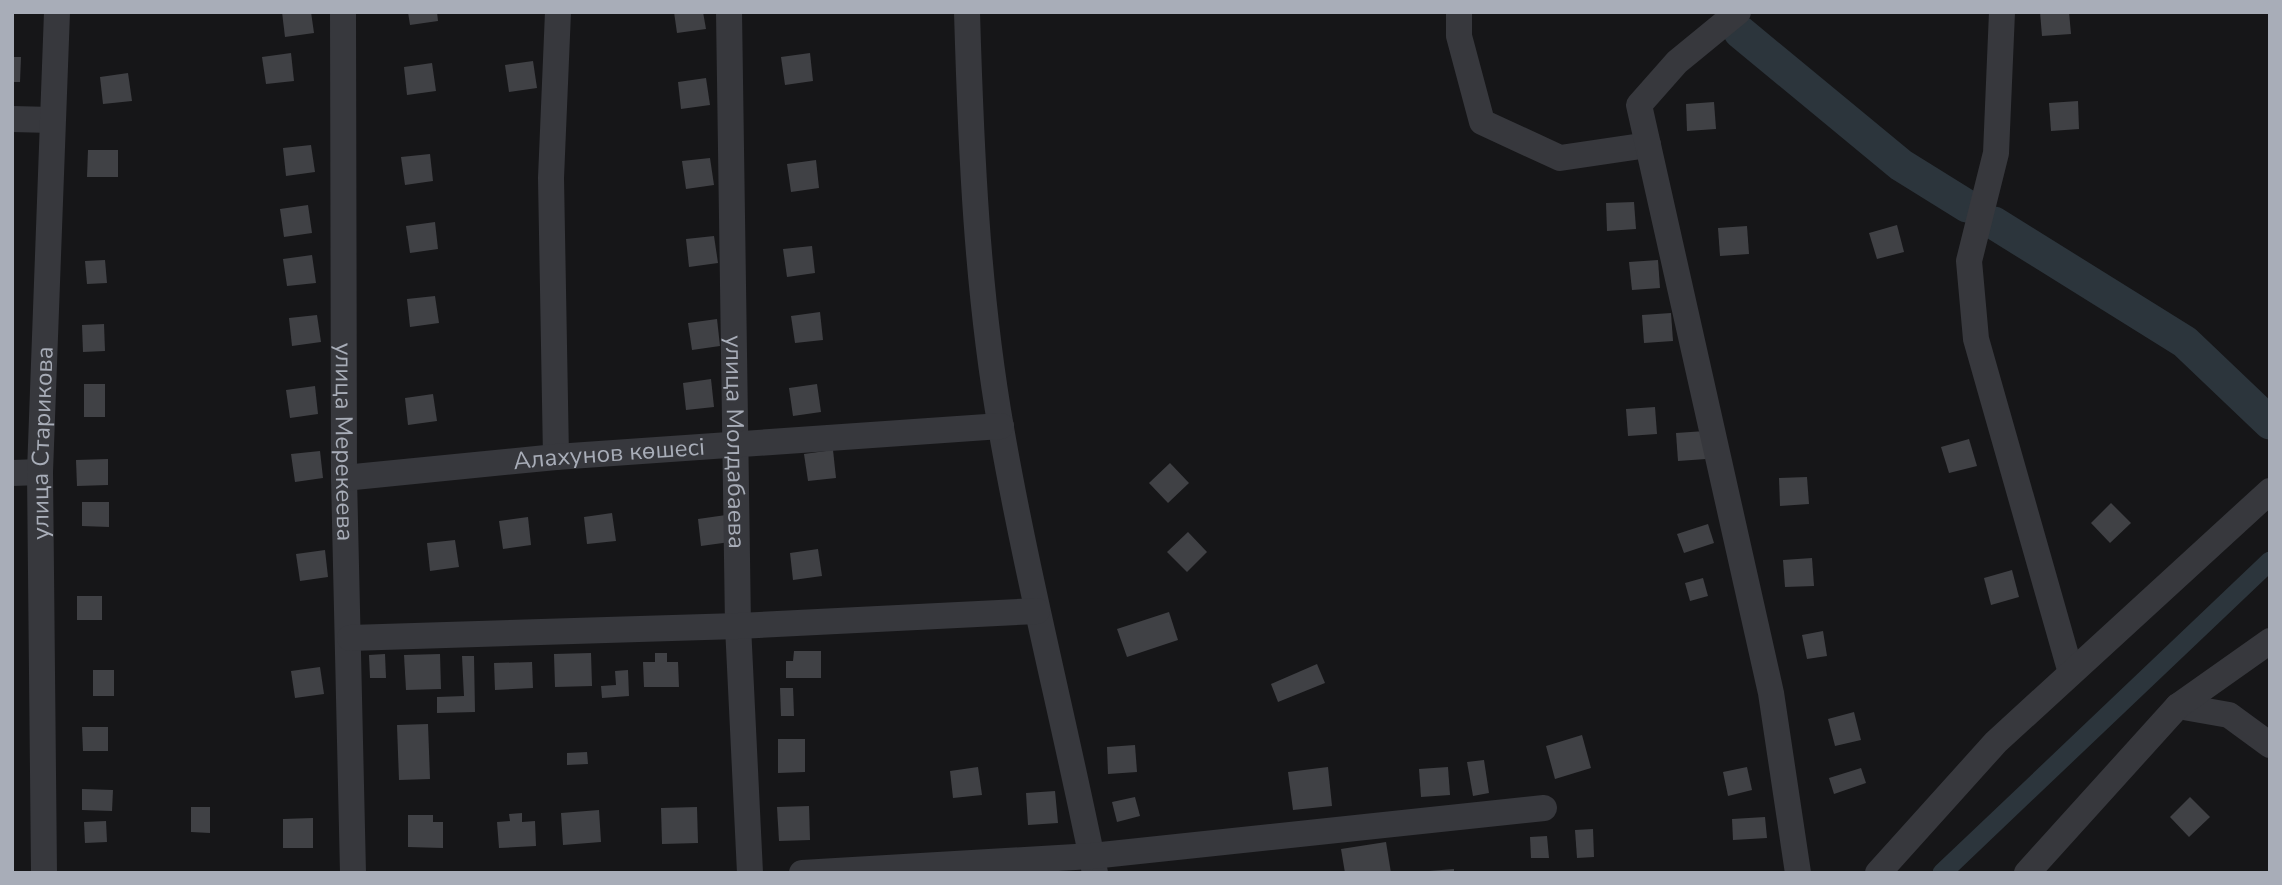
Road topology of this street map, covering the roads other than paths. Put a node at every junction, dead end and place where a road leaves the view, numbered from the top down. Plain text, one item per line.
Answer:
1 (57, 12) edge
2 (343, 12) edge
3 (558, 12) edge
4 (729, 12) edge
5 (967, 12) edge
6 (1459, 12) edge
7 (1738, 12) edge
8 (2003, 12) edge
9 (12, 119) edge
10 (52, 120) junction
11 (1648, 145) junction
12 (1001, 426) junction
13 (736, 445) junction
14 (556, 457) junction
15 (40, 472) junction
16 (12, 473) edge
17 (344, 478) junction
18 (2270, 491) edge
19 (1037, 611) junction
20 (738, 626) junction
21 (350, 638) junction
22 (2270, 641) edge
23 (2071, 673) junction
24 (2178, 706) junction
25 (2270, 745) edge
26 (1544, 808) dead end
27 (1094, 864) edge
28 (44, 873) edge
29 (354, 873) edge
30 (750, 873) edge
31 (803, 873) edge
32 (1798, 873) edge
33 (1878, 873) edge
34 (2027, 873) edge

1 - 10 street, улица Старикова
2 - 17 street, улица Мерекеева
3 - 14 street
4 - 13 street, улица Молдабаева
5 - 12 street
6 - 11 street
7 - 11 street
8 - 23 street
9 - 10 street
10 - 15 street, улица Старикова
11 - 32 street
12 - 13 street, Алахунов көшесі
12 - 19 street
13 - 14 street, Алахунов көшесі
13 - 20 street, улица Молдабаева
14 - 17 street, Алахунов көшесі
15 - 16 street
15 - 28 street, улица Старикова
17 - 21 street, улица Мерекеева
18 - 23 street
19 - 20 street
19 - 27 street
20 - 21 street
20 - 30 street, улица Молдабаева
21 - 29 street, улица Мерекеева
22 - 24 street
23 - 33 street
24 - 25 street
24 - 34 street
26 - 27 street
27 - 31 street

